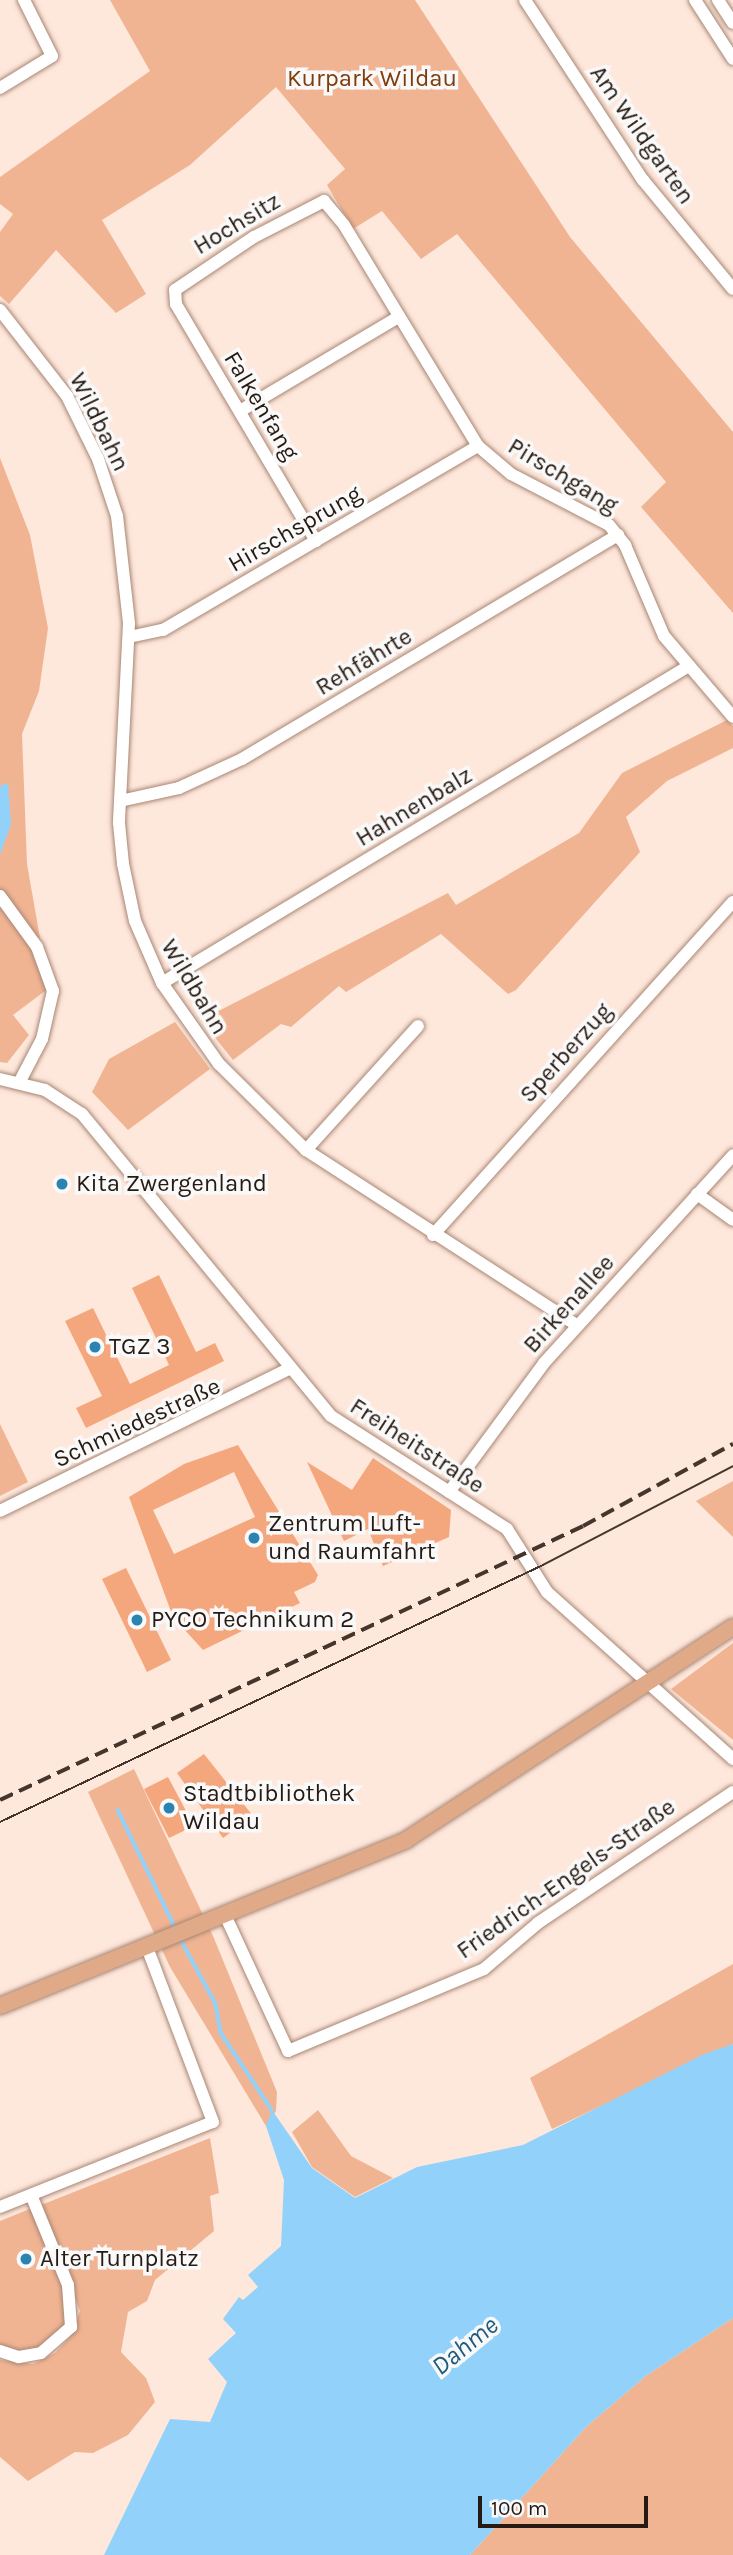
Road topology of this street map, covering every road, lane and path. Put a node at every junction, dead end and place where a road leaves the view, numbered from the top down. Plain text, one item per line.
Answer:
1 (24, 0) edge
2 (525, 0) edge
3 (695, 0) edge
4 (718, 0) edge
5 (733, 23) edge
6 (733, 59) edge
7 (0, 88) edge
8 (324, 201) joint
9 (733, 289) edge
10 (175, 290) joint
11 (0, 310) edge
12 (398, 317) junction
13 (240, 411) junction
14 (478, 446) junction
15 (618, 535) junction
16 (316, 541) junction
17 (129, 637) junction
18 (687, 667) junction
19 (733, 717) edge
20 (120, 802) junction
21 (0, 896) edge
22 (733, 902) edge
23 (162, 983) junction
24 (418, 1026) dead end
25 (0, 1079) edge
26 (20, 1081) junction
27 (306, 1150) junction
28 (733, 1154) edge
29 (697, 1194) junction
30 (733, 1220) edge
31 (433, 1235) junction
32 (577, 1325) junction
33 (290, 1368) junction
34 (449, 1492) junction
35 (0, 1511) edge
36 (733, 1627) edge
37 (647, 1685) junction
38 (733, 1759) edge
39 (733, 1792) edge
40 (218, 1918) junction
41 (152, 1945) junction
42 (0, 2006) edge
43 (31, 2195) junction
44 (0, 2207) edge
45 (0, 2351) edge

1 - 7 street
2 - 9 street, Am Wildgarten
3 - 6 street
4 - 5 street
8 - 10 street, Hochsitz
8 - 12 street, Pirschgang
10 - 13 street, Falkenfang
11 - 17 street, Wildbahn
12 - 13 street
12 - 14 street, Pirschgang
13 - 16 street, Falkenfang
14 - 15 street, Pirschgang
14 - 16 street, Hirschsprung
15 - 18 street, Pirschgang
15 - 20 street, Rehfährte
16 - 17 street, Hirschsprung
17 - 20 street, Wildbahn
18 - 19 street, Pirschgang
18 - 23 street, Hahnenbalz
20 - 23 street, Wildbahn
21 - 26 street
22 - 31 street, Sperberzug
23 - 27 street, Wildbahn
24 - 27 street
25 - 26 street, Freiheitstraße
26 - 33 street, Freiheitstraße
27 - 31 street, Wildbahn
28 - 29 street, Birkenallee
29 - 30 street
29 - 32 street, Birkenallee
31 - 32 street, Wildbahn
32 - 34 street, Birkenallee
33 - 34 street, Freiheitstraße
33 - 35 street, Schmiedestraße
34 - 37 street, Freiheitstraße
36 - 37 main road
37 - 38 street, Freiheitstraße
37 - 40 main road
39 - 40 street, Friedrich-Engels-Straße
40 - 41 main road
41 - 42 main road
41 - 43 street
43 - 44 street
43 - 45 street

